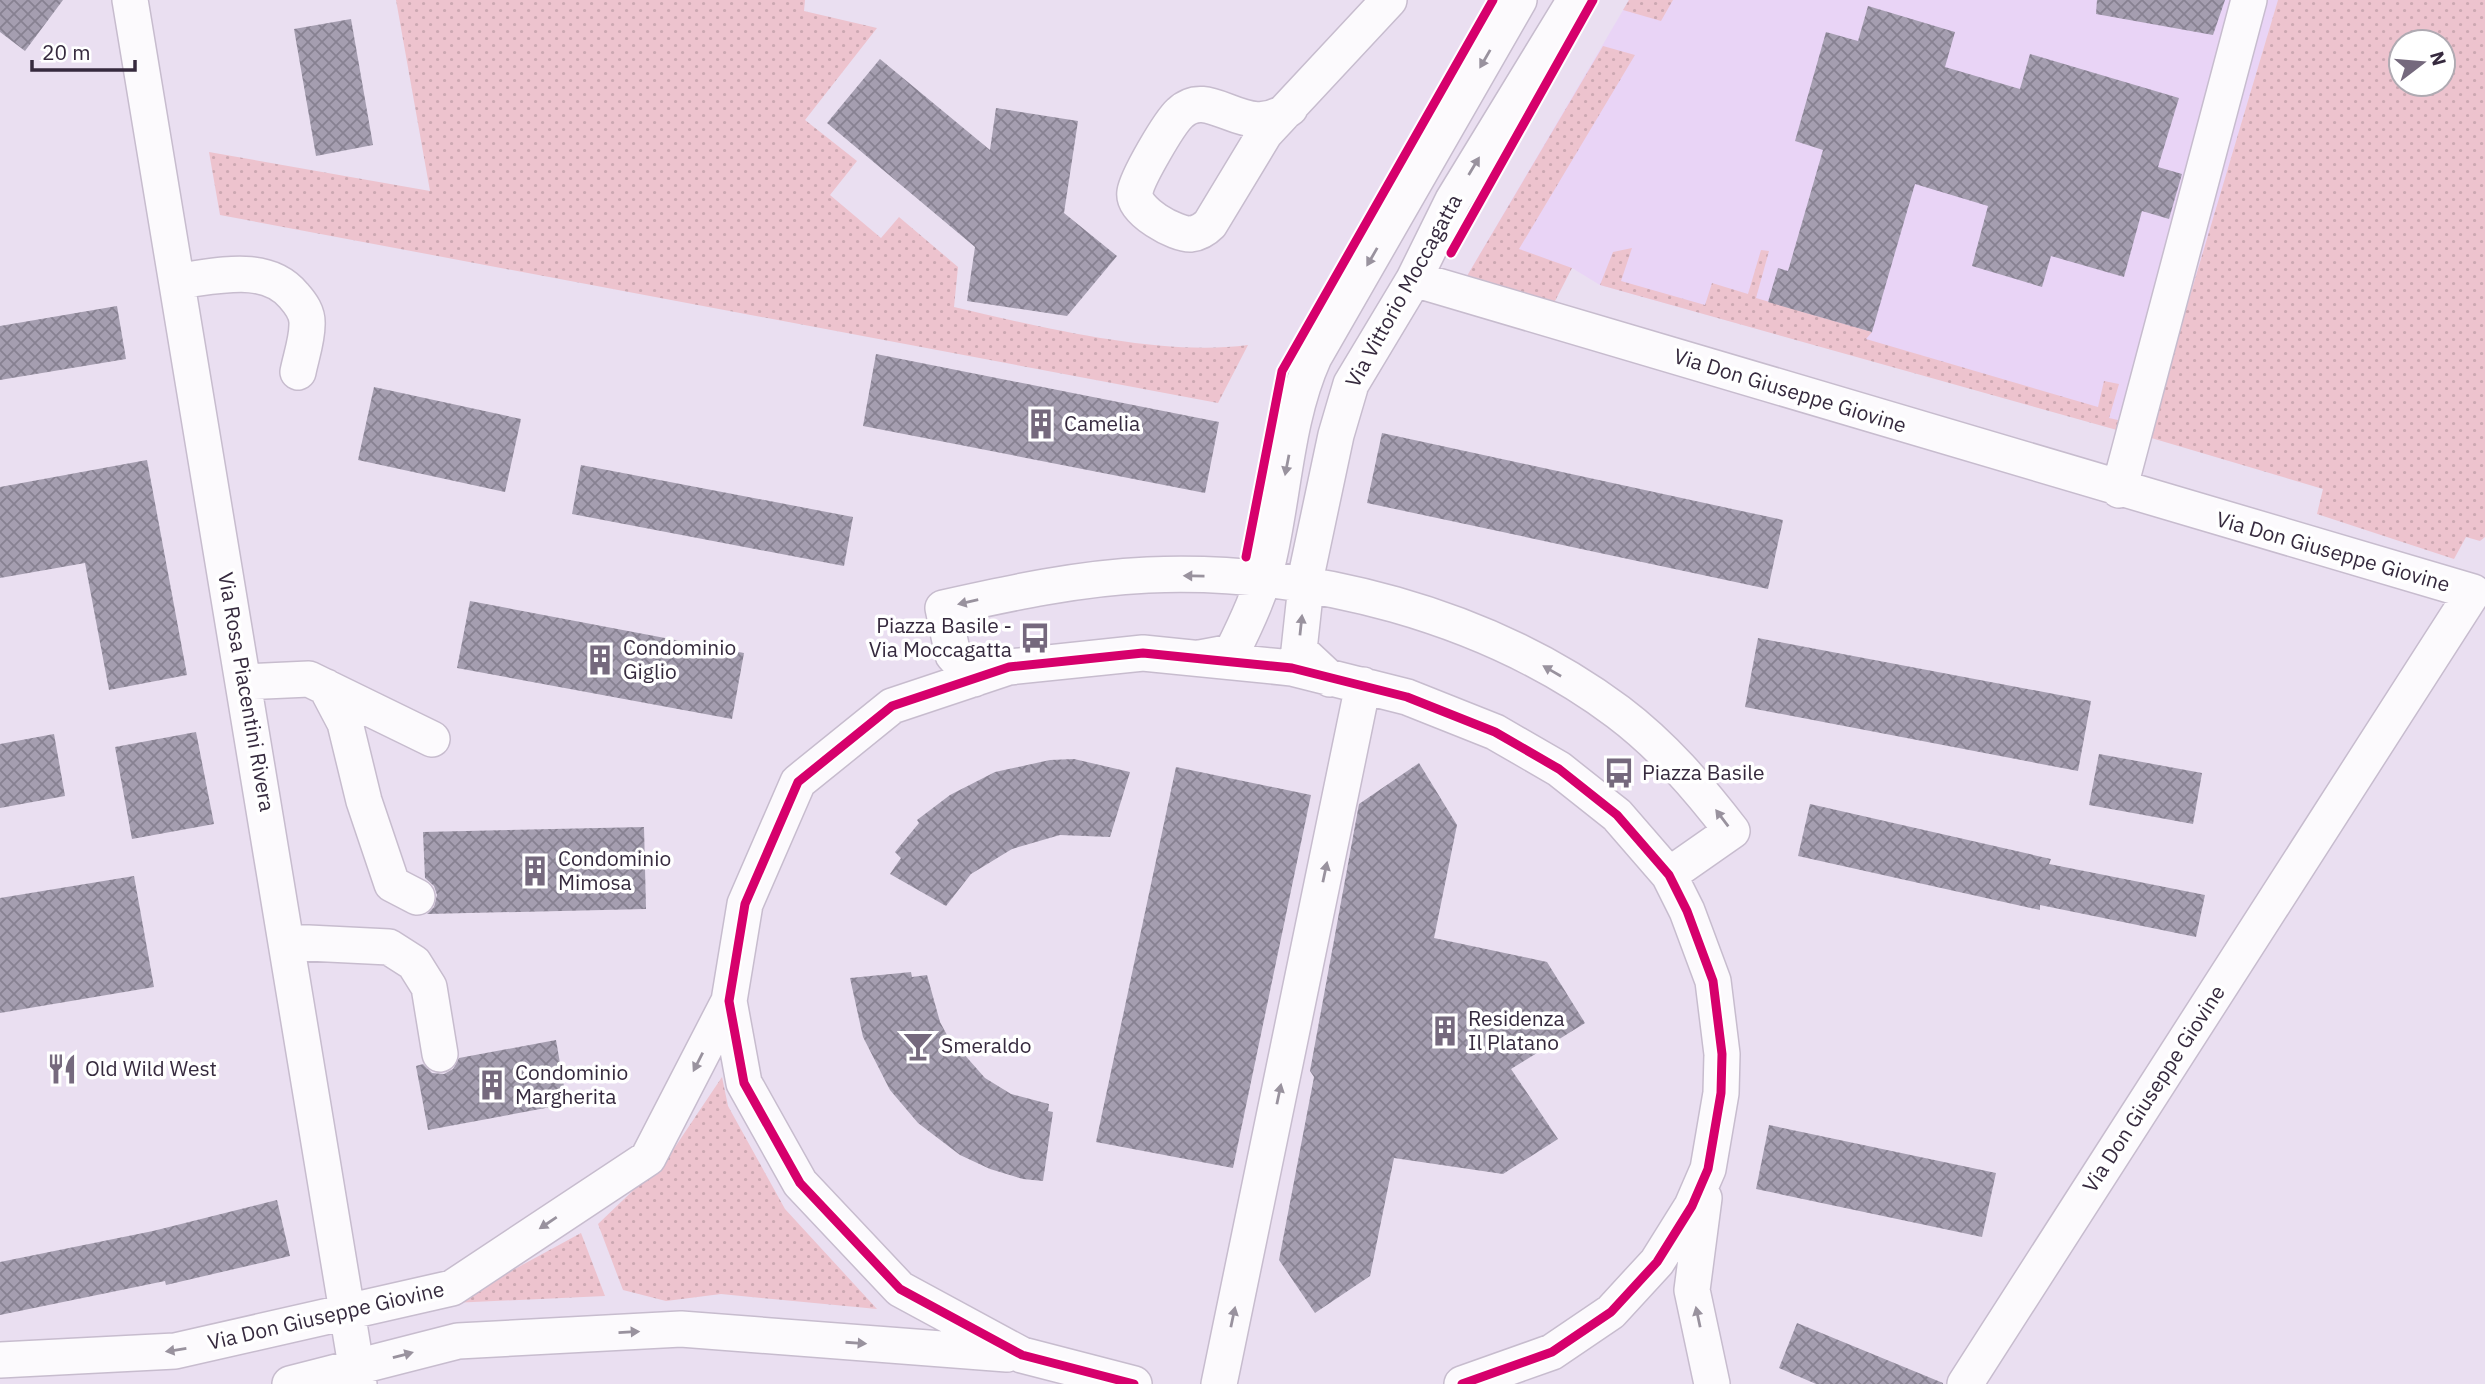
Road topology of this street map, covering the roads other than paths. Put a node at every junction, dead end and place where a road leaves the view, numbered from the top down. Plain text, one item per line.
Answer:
1 (130, 0) edge
2 (1389, 0) edge
3 (1519, 0) edge
4 (1575, 0) edge
5 (2249, 0) edge
6 (1290, 108) junction
7 (1414, 279) junction
8 (177, 281) junction
9 (298, 372) dead end
10 (2119, 490) junction
11 (1262, 579) junction
12 (1305, 585) junction
13 (1196, 659) junction
14 (974, 678) junction
15 (244, 682) junction
16 (1347, 682) junction
17 (326, 687) junction
18 (432, 739) dead end
19 (1669, 875) junction
20 (417, 897) dead end
21 (288, 942) junction
22 (729, 1001) junction
23 (440, 1054) dead end
24 (1708, 1169) junction
25 (350, 1312) junction
26 (1022, 1356) junction
27 (0, 1360) edge
28 (358, 1376) edge
29 (290, 1384) edge
30 (1134, 1384) edge
31 (1219, 1384) edge
32 (1462, 1384) edge
33 (1712, 1384) edge
34 (1965, 1384) edge

1 - 8 street, Via Rosa Piacentini Rivera
2 - 6 street
3 -> 11 street, Via Vittorio Moccagatta
7 -> 4 street, Via Vittorio Moccagatta
5 - 10 street
6 - 6 street
7 - 10 street, Via Don Giuseppe Giovine
7 - 12 street, Via Vittorio Moccagatta
8 - 9 street
8 - 15 street, Via Rosa Piacentini Rivera
10 - 34 street, Via Don Giuseppe Giovine
11 - 12 street
11 - 13 street, Via Vittorio Moccagatta
11 -> 14 street
16 -> 12 street, Via Vittorio Moccagatta
19 -> 12 street
13 - 14 street
13 - 16 street
14 - 22 street
15 - 17 street
15 - 21 street, Via Rosa Piacentini Rivera
16 - 19 street
31 -> 16 street
17 - 18 street
17 - 20 street
19 - 24 street
21 - 23 street
21 - 25 street, Via Rosa Piacentini Rivera
22 -> 25 street, Via Don Giuseppe Giovine
22 - 26 street
24 - 32 street
33 -> 24 street
25 -> 27 street, Via Don Giuseppe Giovine
25 - 28 street, Via Rosa Piacentini Rivera
28 -> 26 street
26 - 30 street
28 - 29 street

